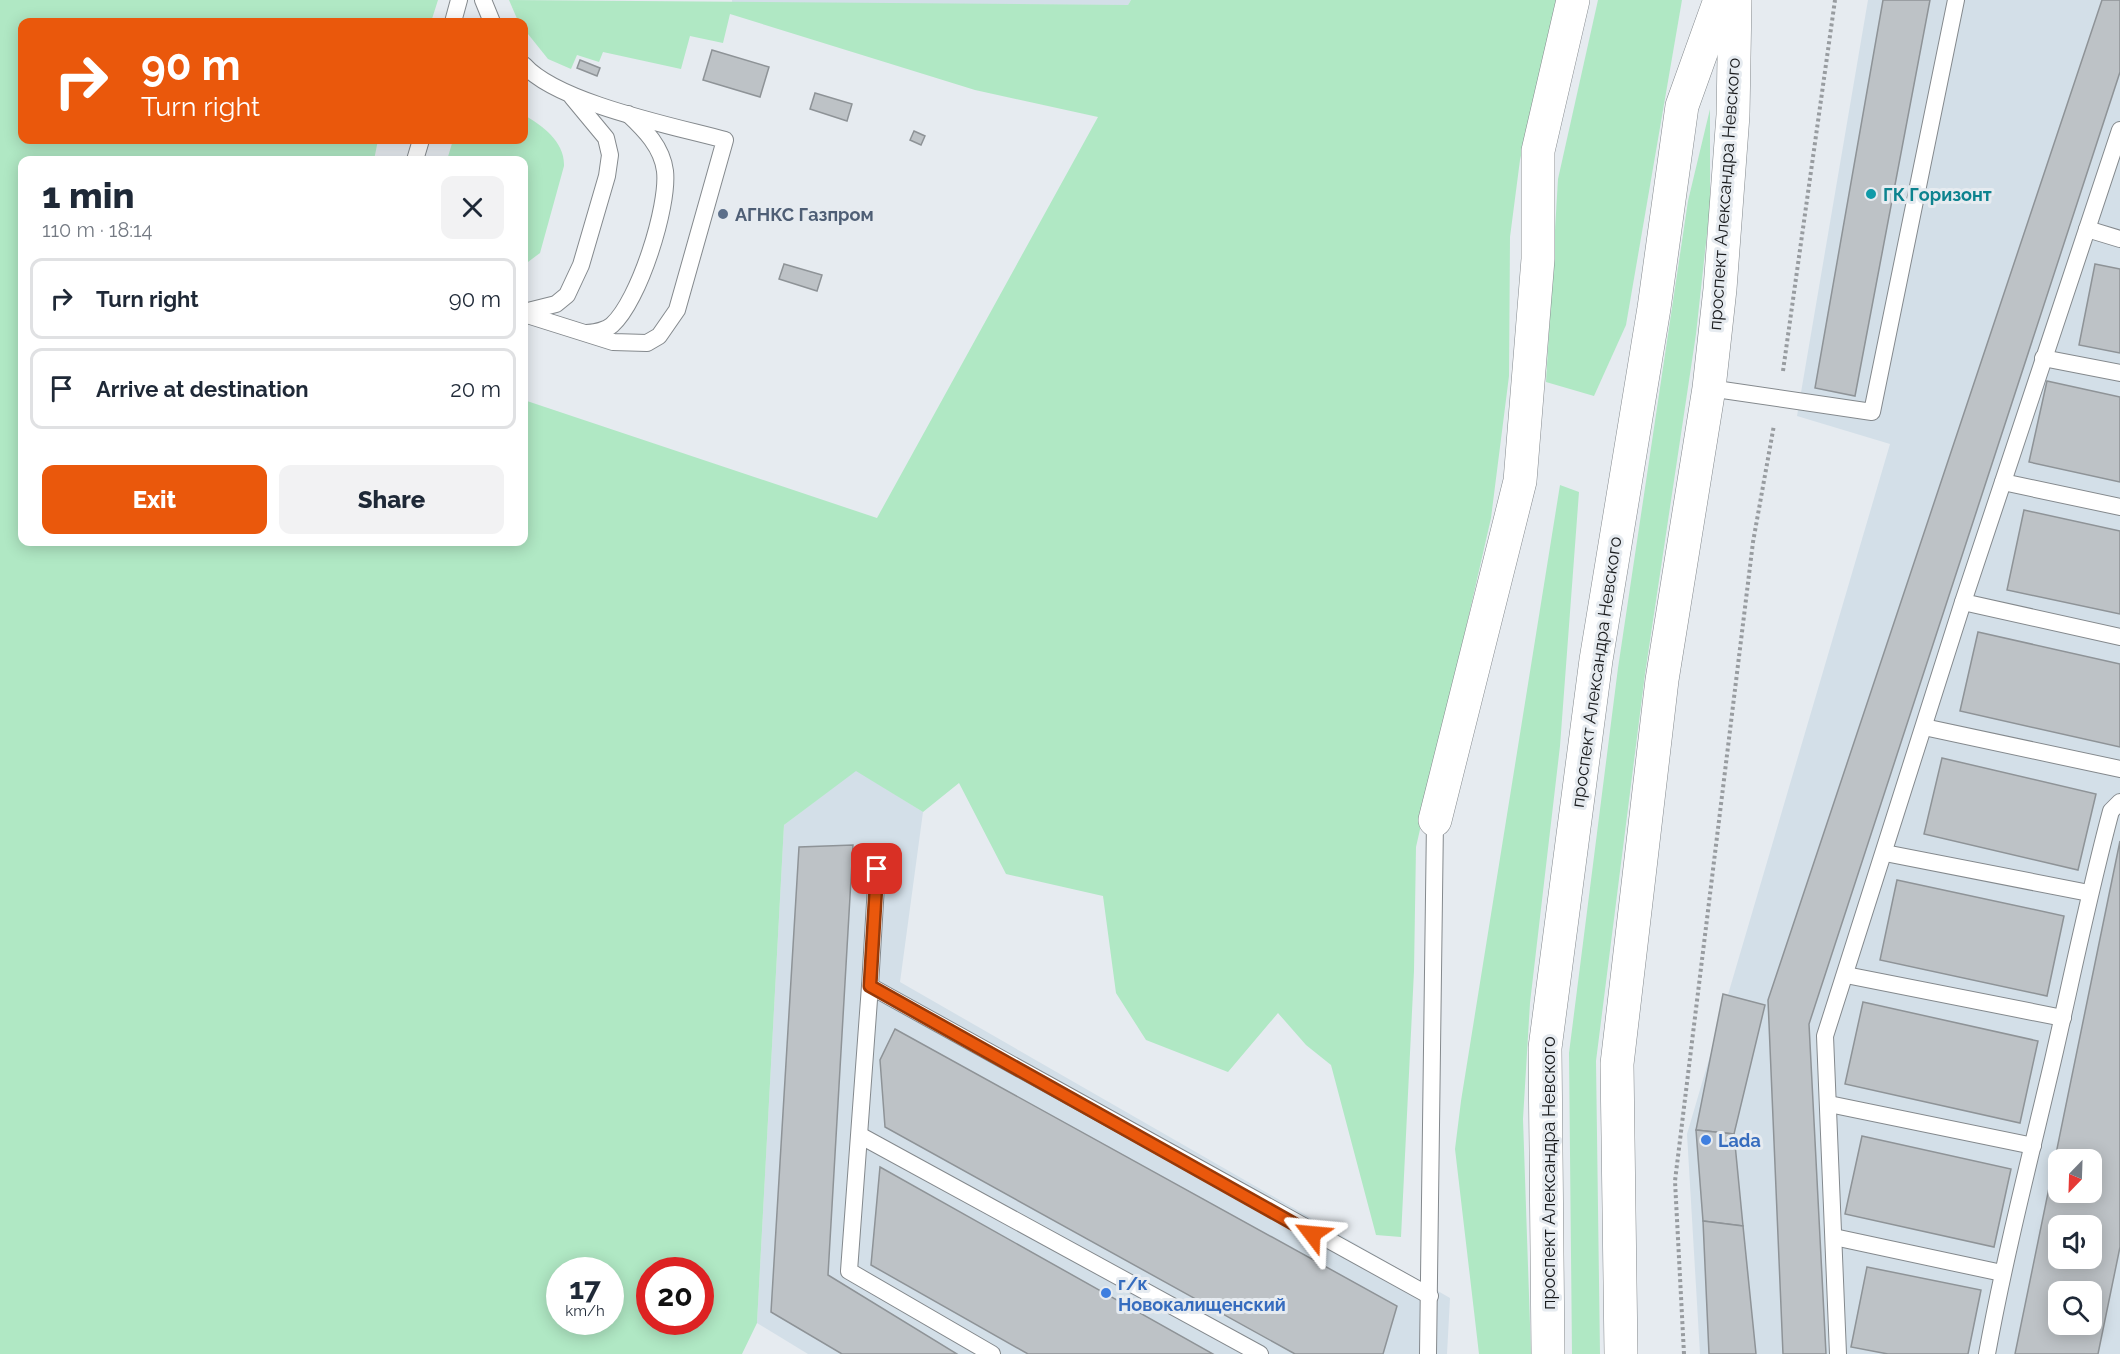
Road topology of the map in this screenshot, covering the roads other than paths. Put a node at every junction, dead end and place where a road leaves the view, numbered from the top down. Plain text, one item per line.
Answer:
1 (459, 0) edge
2 (483, 0) edge
3 (1573, 0) edge
4 (1720, 0) edge
5 (1735, 0) edge
6 (1956, 0) edge
7 (454, 18) edge
8 (490, 18) edge
9 (528, 68) edge
10 (572, 97) junction
11 (626, 112) junction
12 (2120, 130) edge
13 (2087, 229) junction
14 (2120, 239) edge
15 (528, 312) edge
16 (528, 314) edge
17 (580, 333) junction
18 (2043, 358) junction
19 (2120, 373) edge
20 (1709, 388) junction
21 (2003, 482) junction
22 (2120, 507) edge
23 (1963, 602) junction
24 (2120, 637) edge
25 (1924, 727) junction
26 (2120, 769) edge
27 (2120, 802) edge
28 (1435, 820) joint
29 (1885, 853) junction
30 (877, 869) dead end
31 (2089, 893) junction
32 (1846, 975) junction
33 (870, 986) junction
34 (2063, 1018) junction
35 (1829, 1104) junction
36 (861, 1136) junction
37 (2033, 1146) junction
38 (1834, 1237) junction
39 (2002, 1273) junction
40 (1430, 1296) junction
41 (992, 1354) edge
42 (1260, 1354) edge
43 (1428, 1354) edge
44 (1548, 1354) edge
45 (1621, 1354) edge
46 (1838, 1354) edge
47 (1987, 1354) edge

1 - 7 lane
2 - 8 lane
3 - 28 main road
4 - 44 main road, проспект Александра Невского
5 - 20 main road, проспект Александра Невского
6 - 20 lane
9 - 10 lane
10 - 11 lane
10 - 15 lane
11 - 17 lane
11 - 17 lane
12 - 13 lane
13 - 14 lane
13 - 18 lane
16 - 17 lane
18 - 19 lane
18 - 21 lane
20 - 45 main road, проспект Александра Невского
21 - 22 lane
21 - 23 lane
23 - 24 lane
23 - 25 lane
25 - 26 lane
25 - 29 lane
27 - 31 lane
28 - 40 lane
29 - 31 lane
29 - 32 lane
30 - 33 lane
31 - 34 lane
32 - 34 lane
32 - 35 lane
33 - 36 lane
33 - 40 lane
34 - 37 lane
35 - 37 lane
35 - 38 lane
36 - 41 lane
36 - 42 lane
37 - 39 lane
38 - 39 lane
38 - 46 lane
39 - 47 lane
40 - 43 lane

